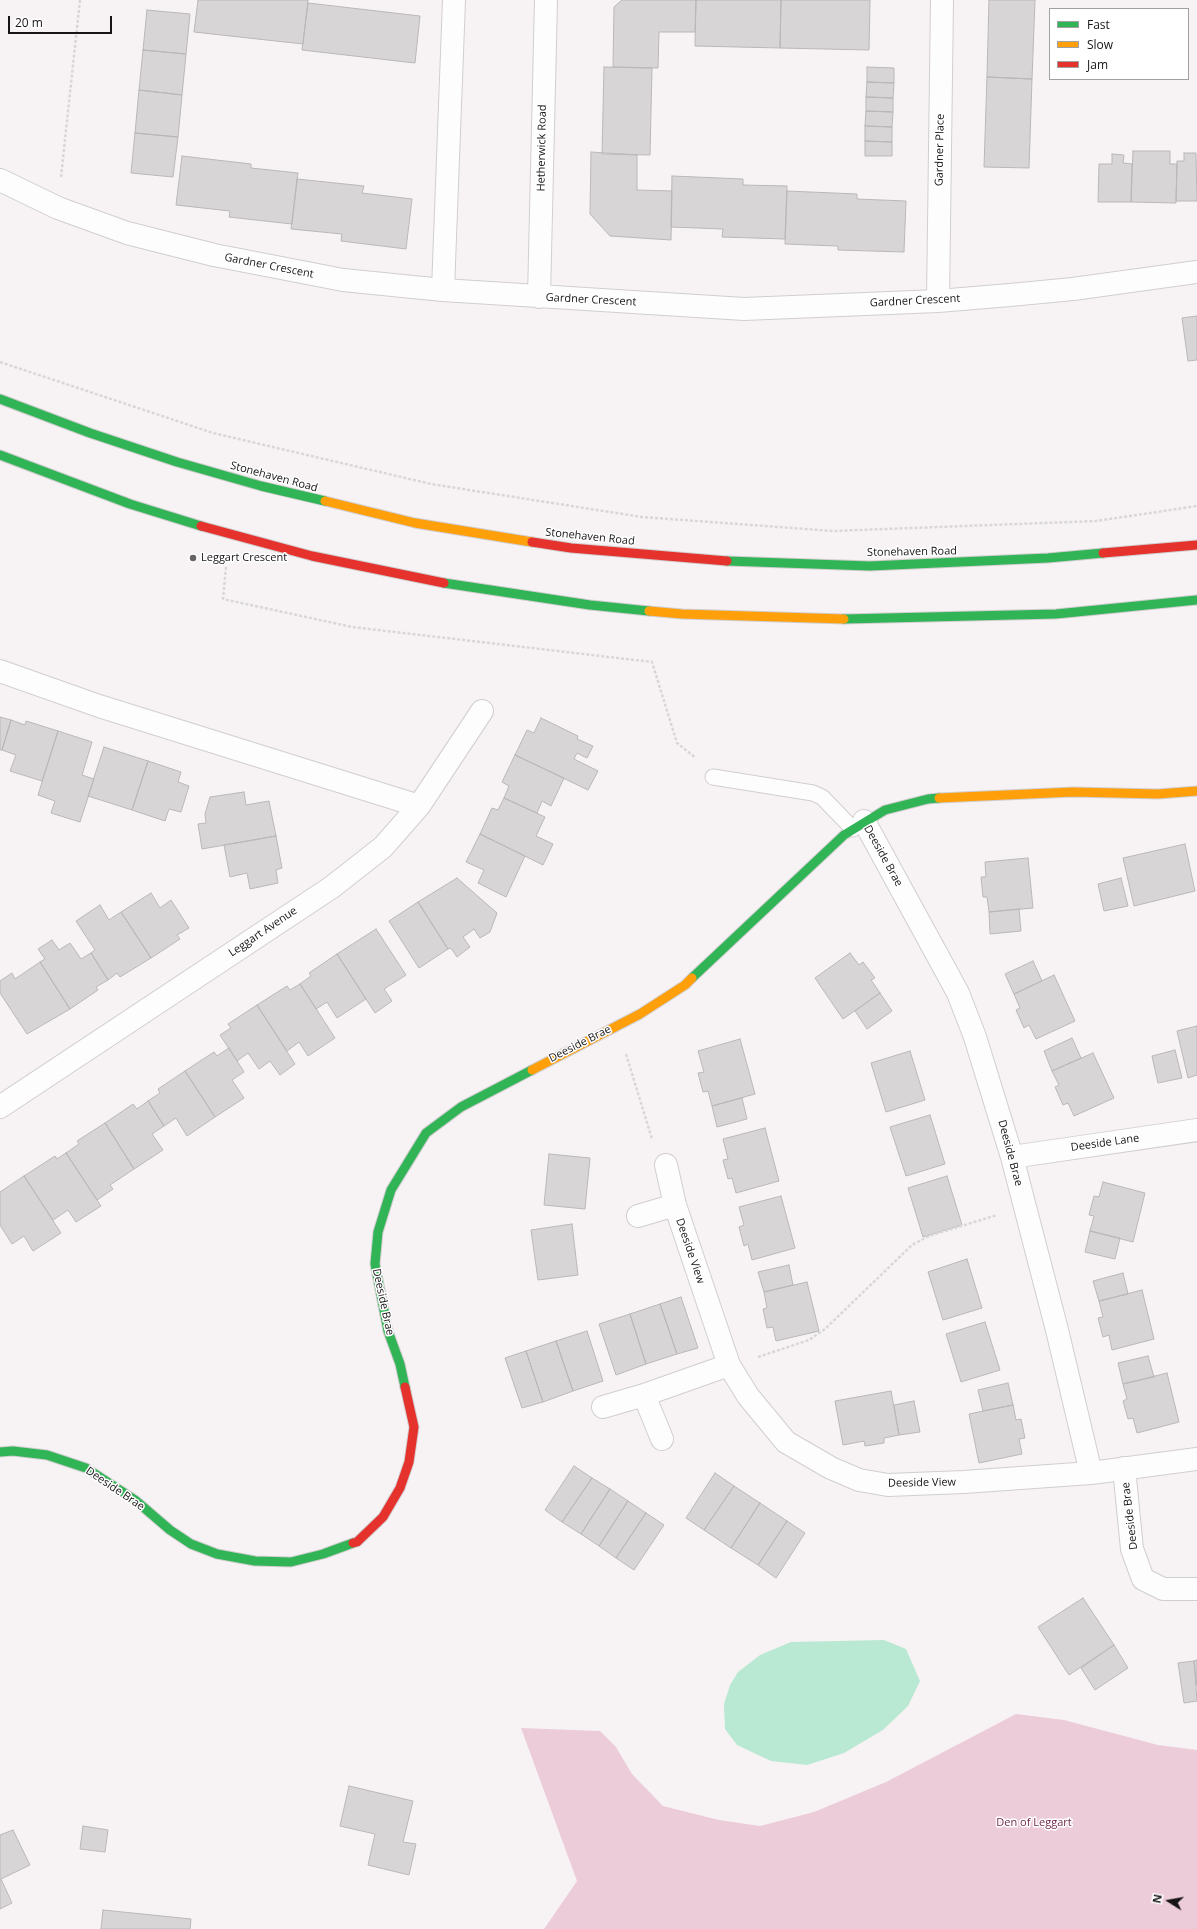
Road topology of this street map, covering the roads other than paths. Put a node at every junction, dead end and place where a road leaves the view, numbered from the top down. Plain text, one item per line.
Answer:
1 (454, 0) edge
2 (546, 0) edge
3 (942, 0) edge
4 (0, 180) edge
5 (1197, 272) edge
6 (443, 290) junction
7 (539, 297) junction
8 (938, 301) junction
9 (0, 399) edge
10 (0, 455) edge
11 (1197, 545) edge
12 (1197, 600) edge
13 (0, 671) edge
14 (482, 711) dead end
15 (713, 777) road end
16 (1197, 791) edge
17 (419, 806) junction
18 (859, 825) junction
19 (0, 1107) edge
20 (1197, 1130) edge
21 (1012, 1157) junction
22 (666, 1165) road end
23 (675, 1206) junction
24 (638, 1216) dead end
25 (729, 1365) junction
26 (644, 1395) junction
27 (603, 1407) dead end
28 (662, 1438) dead end
29 (0, 1452) edge
30 (1197, 1459) edge
31 (1124, 1468) junction
32 (1091, 1473) junction
33 (1197, 1589) edge

1 - 6 street
2 - 7 street, Hetherwick Road
3 - 8 street, Gardner Place
4 - 6 street, Gardner Crescent
5 - 8 street, Gardner Crescent
6 - 7 street, Gardner Crescent
7 - 8 street, Gardner Crescent
9 - 11 main road, Stonehaven Road
10 - 12 main road
13 - 17 street
14 - 17 street, Leggart Avenue
15 - 18 lane
16 - 18 main road, Deeside Brae
17 - 19 street, Leggart Avenue
18 - 21 street, Deeside Brae
18 - 29 main road, Deeside Brae
20 - 21 street, Deeside Lane
21 - 32 street, Deeside Brae
22 - 23 street, Deeside View
23 - 24 street, Deeside View
23 - 25 street, Deeside View
25 - 26 street
25 - 32 street, Deeside View
26 - 27 street
26 - 28 street
30 - 31 street, Deeside Brae
31 - 32 street, Deeside Brae
31 - 33 street, Deeside Brae

